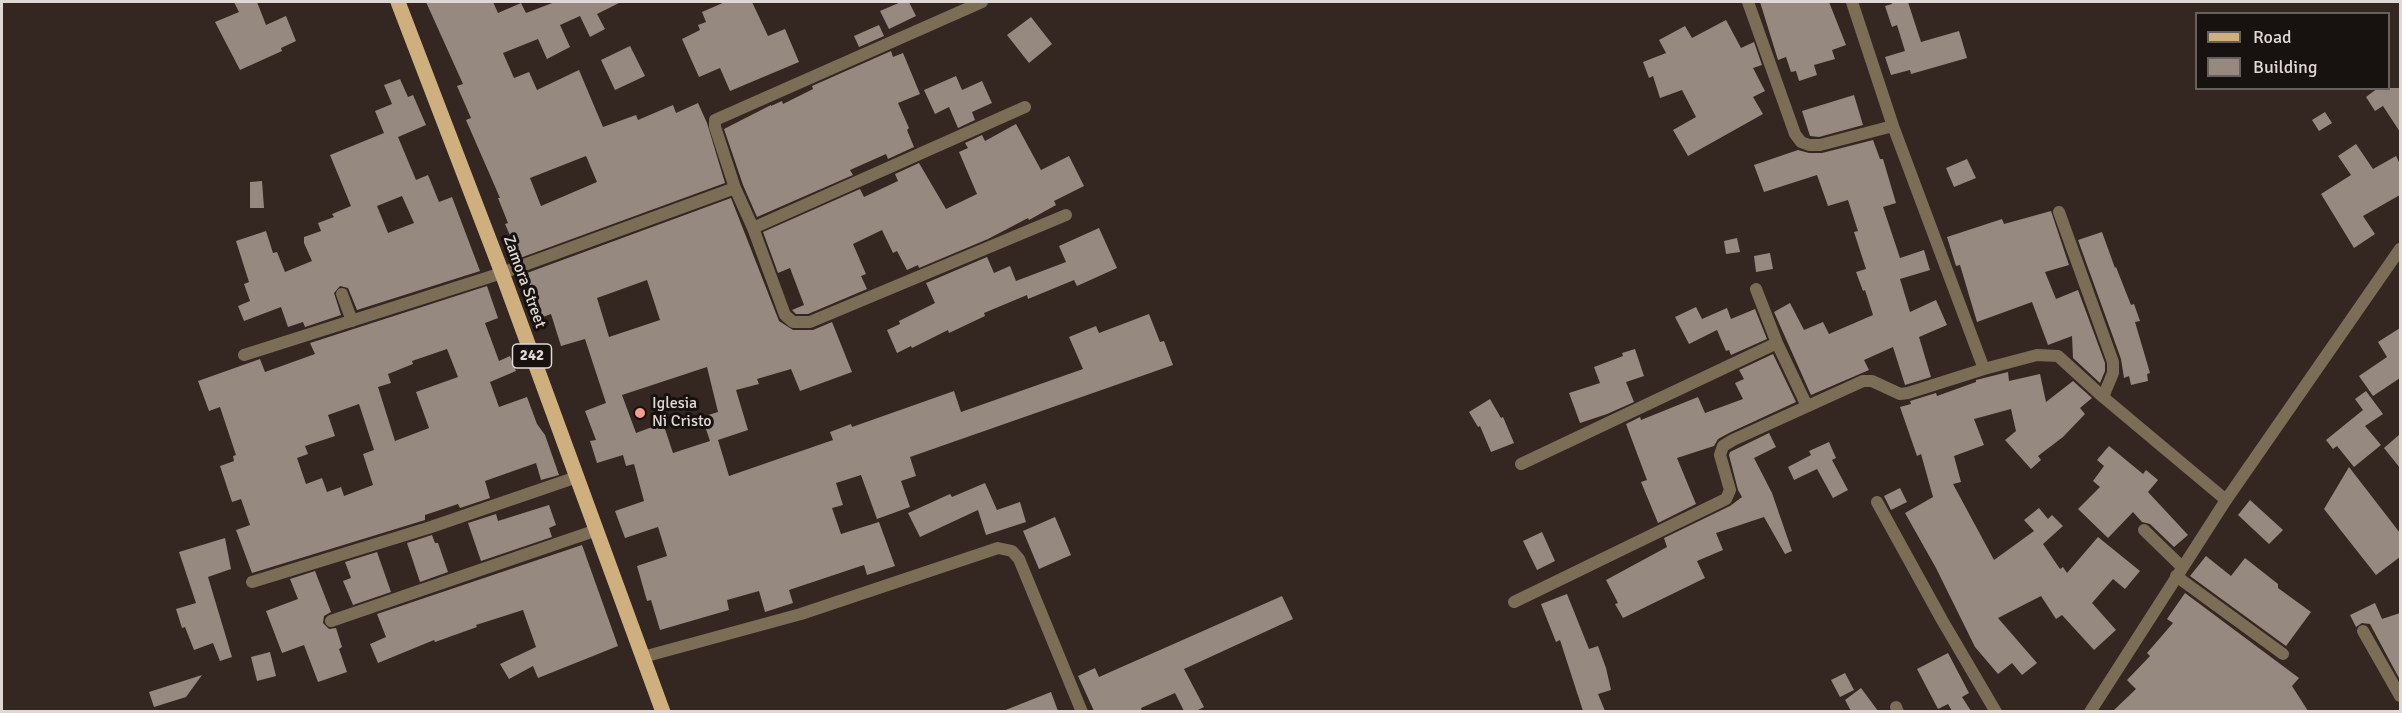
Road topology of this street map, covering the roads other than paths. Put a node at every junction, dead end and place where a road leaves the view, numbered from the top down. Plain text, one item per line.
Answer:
1 (398, 2) edge
2 (982, 2) edge
3 (1748, 2) edge
4 (1852, 2) edge
5 (1025, 106) dead end
6 (1893, 126) junction
7 (735, 188) junction
8 (2059, 212) dead end
9 (1066, 215) dead end
10 (753, 228) junction
11 (2400, 249) edge
12 (502, 273) junction
13 (1756, 289) dead end
14 (342, 294) dead end
15 (351, 321) junction
16 (1777, 343) junction
17 (244, 356) dead end
18 (1984, 369) junction
19 (2103, 397) junction
20 (1807, 406) junction
21 (1521, 464) dead end
22 (577, 477) junction
23 (2226, 500) junction
24 (1877, 502) dead end
25 (597, 530) junction
26 (2144, 530) dead end
27 (2179, 572) junction
28 (252, 582) dead end
29 (1514, 602) dead end
30 (331, 621) dead end
31 (2363, 631) dead end
32 (2283, 654) dead end
33 (644, 657) junction
34 (2400, 696) edge
35 (663, 711) edge
36 (1082, 711) edge
37 (1996, 711) edge
38 (2090, 711) edge

1 - 12 main road, Zamora Street / 242
2 - 7 street
3 - 6 street
4 - 6 street
5 - 10 street
6 - 18 street
7 - 10 street
7 - 12 street
8 - 19 street
9 - 10 street
11 - 23 street
12 - 15 street
12 - 22 main road, Zamora Street / 242
13 - 16 street
14 - 15 street
15 - 17 street
16 - 20 street
16 - 21 street
18 - 19 street
18 - 20 street
19 - 23 street
20 - 29 street
22 - 25 main road, Zamora Street / 242
22 - 28 street
23 - 27 street
24 - 37 street
25 - 30 street
25 - 33 main road, Zamora Street / 242
26 - 27 street
27 - 32 street
27 - 38 street
31 - 34 street
33 - 35 main road, Zamora Street / 242
33 - 36 street

